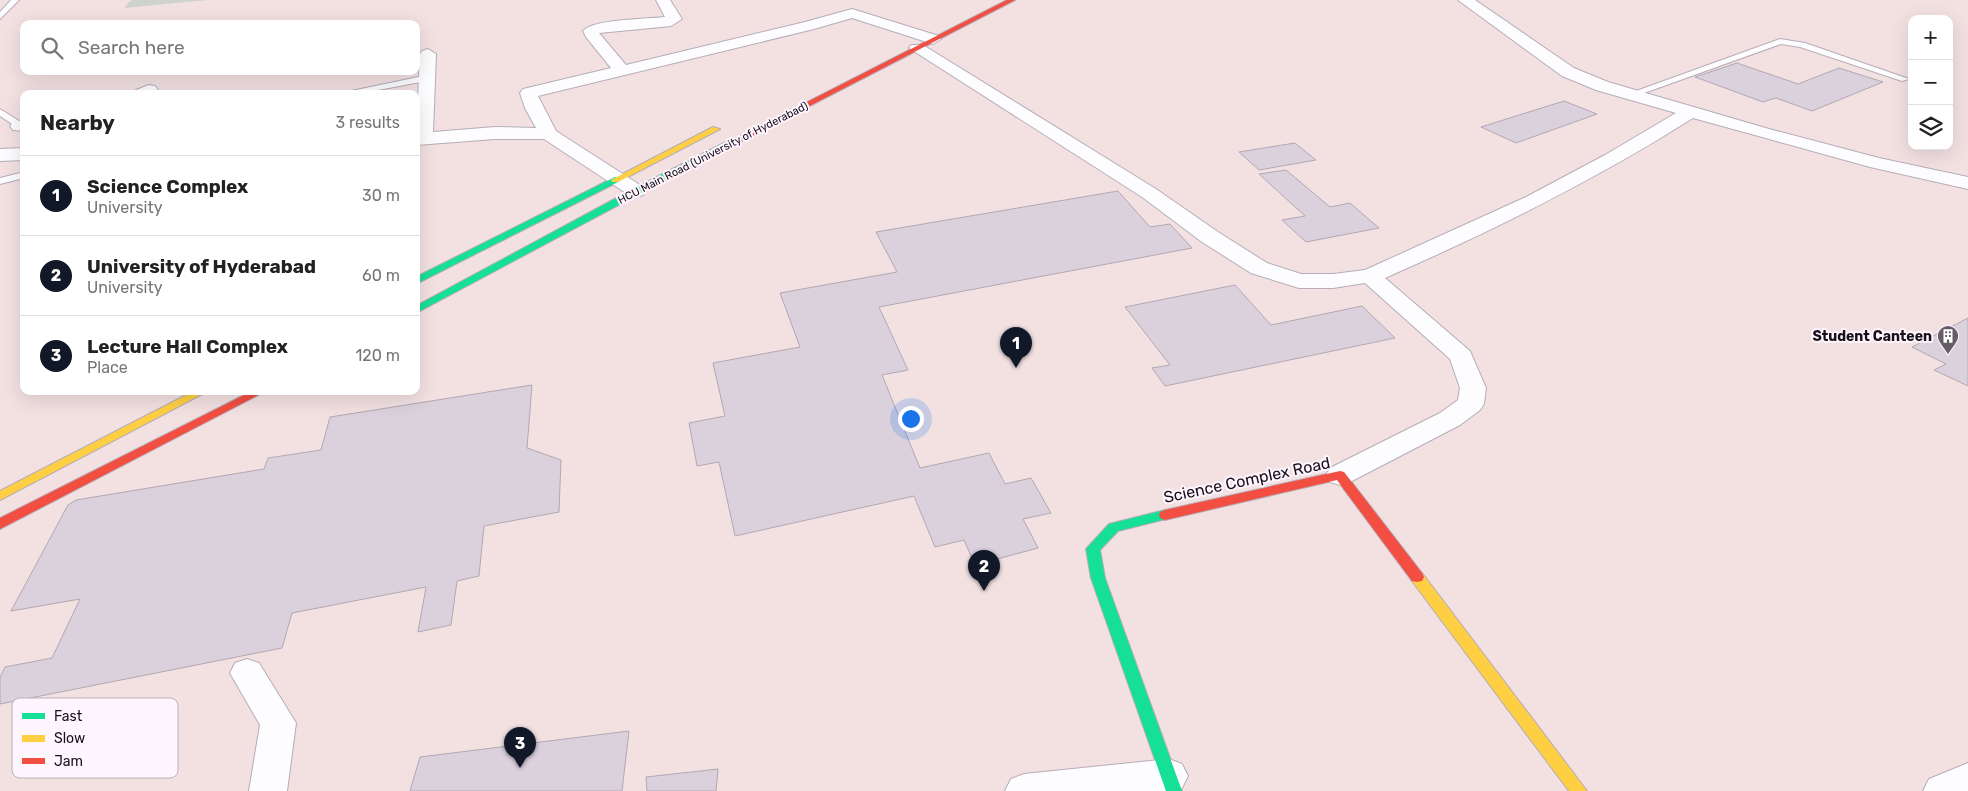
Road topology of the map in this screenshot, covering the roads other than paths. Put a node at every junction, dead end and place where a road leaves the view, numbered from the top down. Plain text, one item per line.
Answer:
1 (16, 0) edge
2 (663, 0) edge
3 (1012, 0) edge
4 (1465, 0) edge
5 (855, 7) edge
6 (0, 17) edge
7 (948, 32) joint
8 (918, 37) junction
9 (428, 54) dead end
10 (622, 71) junction
11 (428, 78) junction
12 (1905, 79) dead end
13 (363, 90) edge
14 (1630, 96) junction
15 (0, 112) edge
16 (1689, 113) junction
17 (731, 122) dead end
18 (20, 126) edge
19 (548, 134) junction
20 (420, 139) edge
21 (20, 176) edge
22 (615, 179) junction
23 (0, 181) edge
24 (1968, 183) edge
25 (636, 191) junction
26 (1370, 276) junction
27 (420, 279) edge
28 (420, 308) edge
29 (195, 395) edge
30 (253, 395) edge
31 (1340, 475) junction
32 (0, 496) edge
33 (0, 524) edge
34 (247, 673) dead end
35 (1968, 780) edge
36 (1172, 783) edge
37 (268, 791) edge
38 (1024, 791) edge
39 (1579, 791) edge
40 (1942, 791) edge

1 - 6 lane
2 - 10 street
3 - 7 street
4 - 14 street
5 - 8 street
5 - 10 street
7 - 8 street
8 - 25 street, HCU Main Road (University of Hyderabad)
8 - 26 street
9 - 11 street
10 - 19 street
11 - 13 lane
11 - 20 street
12 - 14 lane
14 - 16 street
15 - 18 lane
16 - 24 street
16 - 26 street
17 - 22 street, HCU Main Road (University of Hyderabad)
19 - 20 street
19 - 22 street
21 - 23 lane
22 - 25 street
22 - 27 street, HCU Main Road (University of Hyderabad)
25 - 28 street, HCU Main Road (University of Hyderabad)
26 - 31 street
29 - 32 street
30 - 33 street
31 - 36 street, Science Complex Road
31 - 39 street, Science Complex Road
34 - 37 street
35 - 40 street
36 - 38 street

